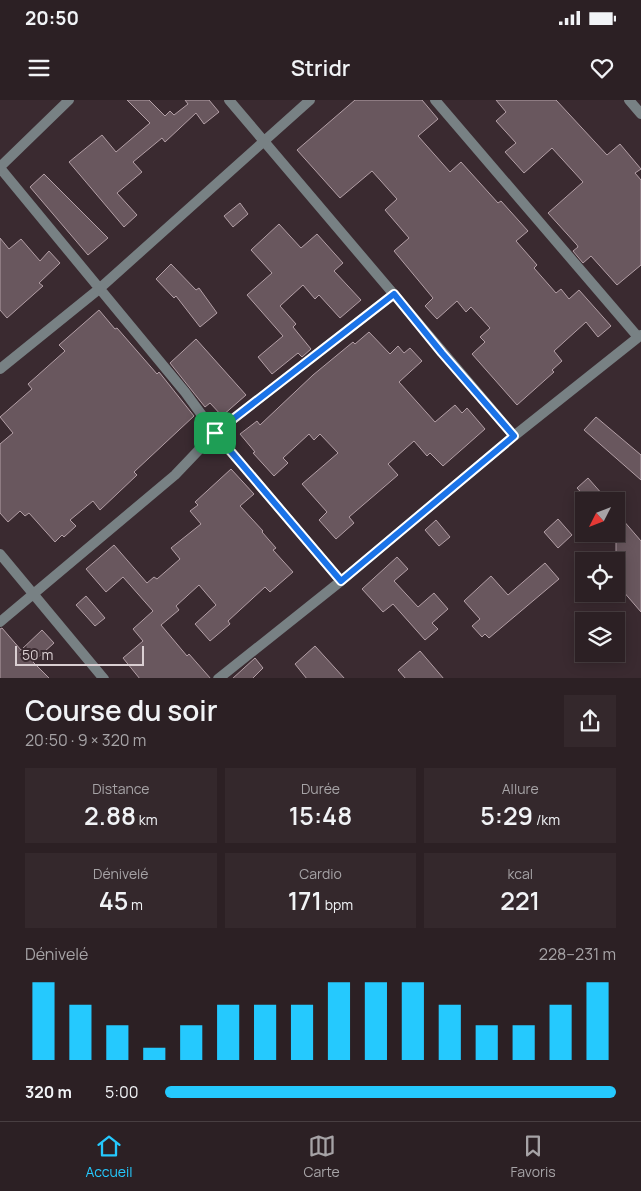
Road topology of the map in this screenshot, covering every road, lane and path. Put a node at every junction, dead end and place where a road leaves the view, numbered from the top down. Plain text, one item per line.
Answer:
1 (69, 100) edge
2 (229, 100) edge
3 (310, 100) edge
4 (435, 100) edge
5 (629, 100) edge
6 (641, 114) edge
7 (264, 141) junction
8 (0, 168) edge
9 (98, 289) junction
10 (394, 294) junction
11 (640, 336) edge
12 (0, 369) edge
13 (215, 433) junction
14 (514, 436) junction
15 (0, 554) edge
16 (341, 581) junction
17 (33, 594) junction
18 (0, 622) edge
19 (104, 678) edge
20 (218, 678) edge

1 - 8 street
2 - 7 street
3 - 7 street
4 - 11 street
5 - 6 street
7 - 9 street
7 - 10 street
8 - 9 street
9 - 12 street
9 - 13 street
10 - 13 street
10 - 14 street
11 - 14 street
13 - 16 street
13 - 17 street
14 - 16 street
15 - 17 street
16 - 20 street
17 - 18 street
17 - 19 street

